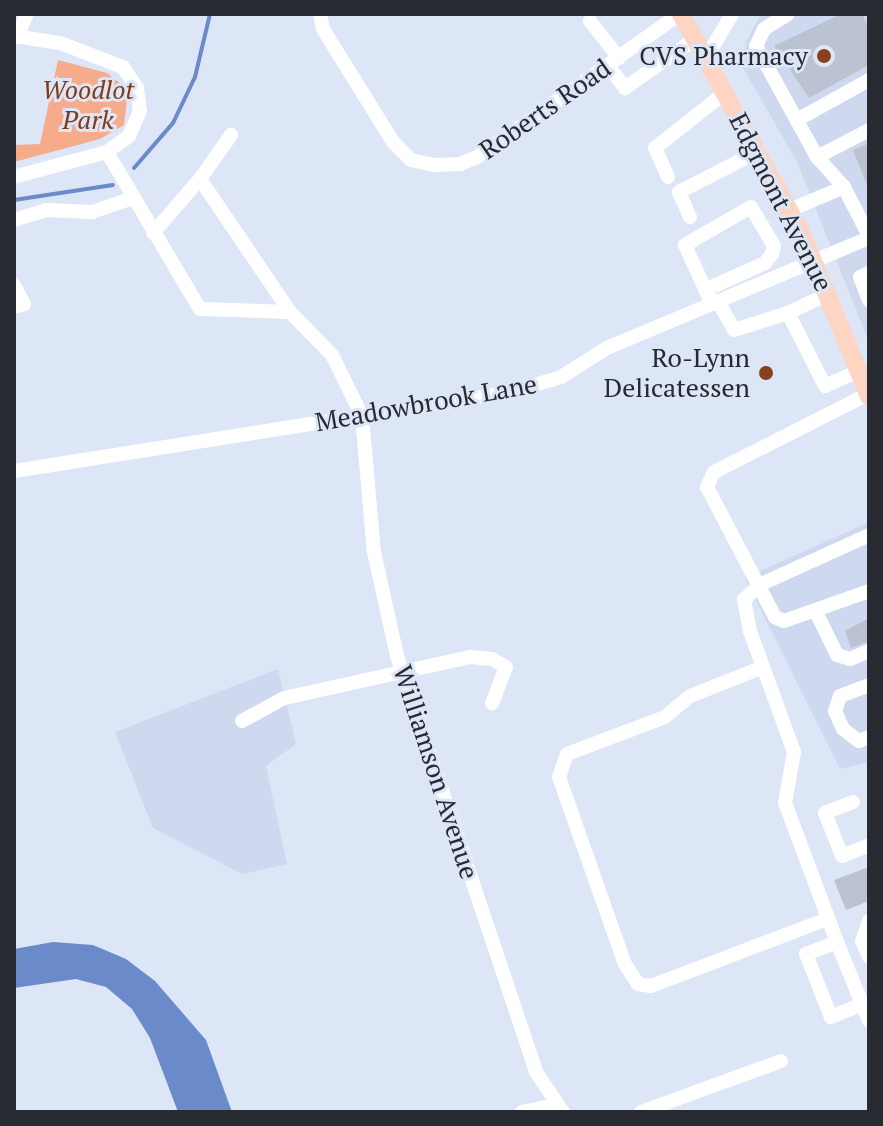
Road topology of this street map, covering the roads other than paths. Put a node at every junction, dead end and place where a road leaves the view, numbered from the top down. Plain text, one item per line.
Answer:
1 (27, 14) edge
2 (680, 14) edge
3 (732, 14) edge
4 (788, 14) edge
5 (322, 21) edge
6 (590, 21) dead end
7 (16, 37) edge
8 (695, 39) junction
9 (706, 58) junction
10 (613, 61) junction
11 (869, 80) edge
12 (726, 92) junction
13 (797, 120) junction
14 (869, 130) edge
15 (231, 135) dead end
16 (759, 151) junction
17 (107, 152) junction
18 (817, 157) junction
19 (14, 177) edge
20 (668, 177) dead end
21 (200, 179) junction
22 (844, 187) junction
23 (133, 198) junction
24 (788, 205) junction
25 (758, 213) junction
26 (690, 217) dead end
27 (14, 220) edge
28 (153, 233) junction
29 (869, 237) edge
30 (814, 260) junction
31 (869, 273) edge
32 (14, 285) edge
33 (828, 294) junction
34 (712, 298) junction
35 (869, 300) edge
36 (14, 307) edge
37 (290, 312) junction
38 (788, 313) junction
39 (859, 371) junction
40 (869, 395) edge
41 (362, 416) junction
42 (14, 471) edge
43 (869, 535) edge
44 (759, 585) junction
45 (869, 591) edge
46 (815, 610) junction
47 (869, 651) edge
48 (763, 667) junction
49 (402, 670) junction
50 (869, 685) edge
51 (492, 703) dead end
52 (242, 721) dead end
53 (869, 737) edge
54 (853, 802) dead end
55 (869, 845) edge
56 (827, 919) junction
57 (869, 921) edge
58 (837, 942) junction
59 (868, 954) edge
60 (862, 1004) junction
61 (869, 1021) edge
62 (781, 1061) dead end
63 (554, 1110) edge
64 (522, 1112) edge
65 (641, 1112) edge

1 - 7 street
2 - 8 main road, Edgmont Avenue
2 - 10 street, Roberts Road
3 - 9 street
4 - 13 street
5 - 10 street, Roberts Road
6 - 10 street
7 - 17 street
8 - 9 main road, Edgmont Avenue
8 - 10 street
9 - 12 main road, Edgmont Avenue
11 - 13 street
12 - 16 main road, Edgmont Avenue
12 - 20 street
13 - 18 street
14 - 18 street
15 - 21 street
16 - 24 main road, Edgmont Avenue
16 - 26 street
17 - 19 street
17 - 23 street
18 - 22 street
21 - 28 street
21 - 37 street
22 - 24 street
22 - 29 street
23 - 27 street
23 - 28 street
24 - 25 street
24 - 30 main road, Edgmont Avenue
25 - 34 street
25 - 34 street
28 - 37 street
29 - 30 street, Meadowbrook Lane
30 - 33 main road, Edgmont Avenue
30 - 34 street, Meadowbrook Lane
31 - 35 street
32 - 36 street
33 - 38 street
33 - 39 main road, Edgmont Avenue
34 - 38 street
34 - 41 street, Meadowbrook Lane
37 - 41 street
38 - 39 street
39 - 40 main road, Edgmont Avenue
40 - 44 street
41 - 42 street, Meadowbrook Lane
41 - 49 street, Williamson Avenue
43 - 44 street
44 - 46 street
44 - 48 street
45 - 46 street
46 - 47 street
48 - 56 street
48 - 56 street
49 - 51 street
49 - 52 street
49 - 63 street, Williamson Avenue
50 - 53 street
54 - 55 street
56 - 58 street
57 - 59 street
58 - 60 street
58 - 60 street
60 - 61 street
62 - 65 street
63 - 64 street

